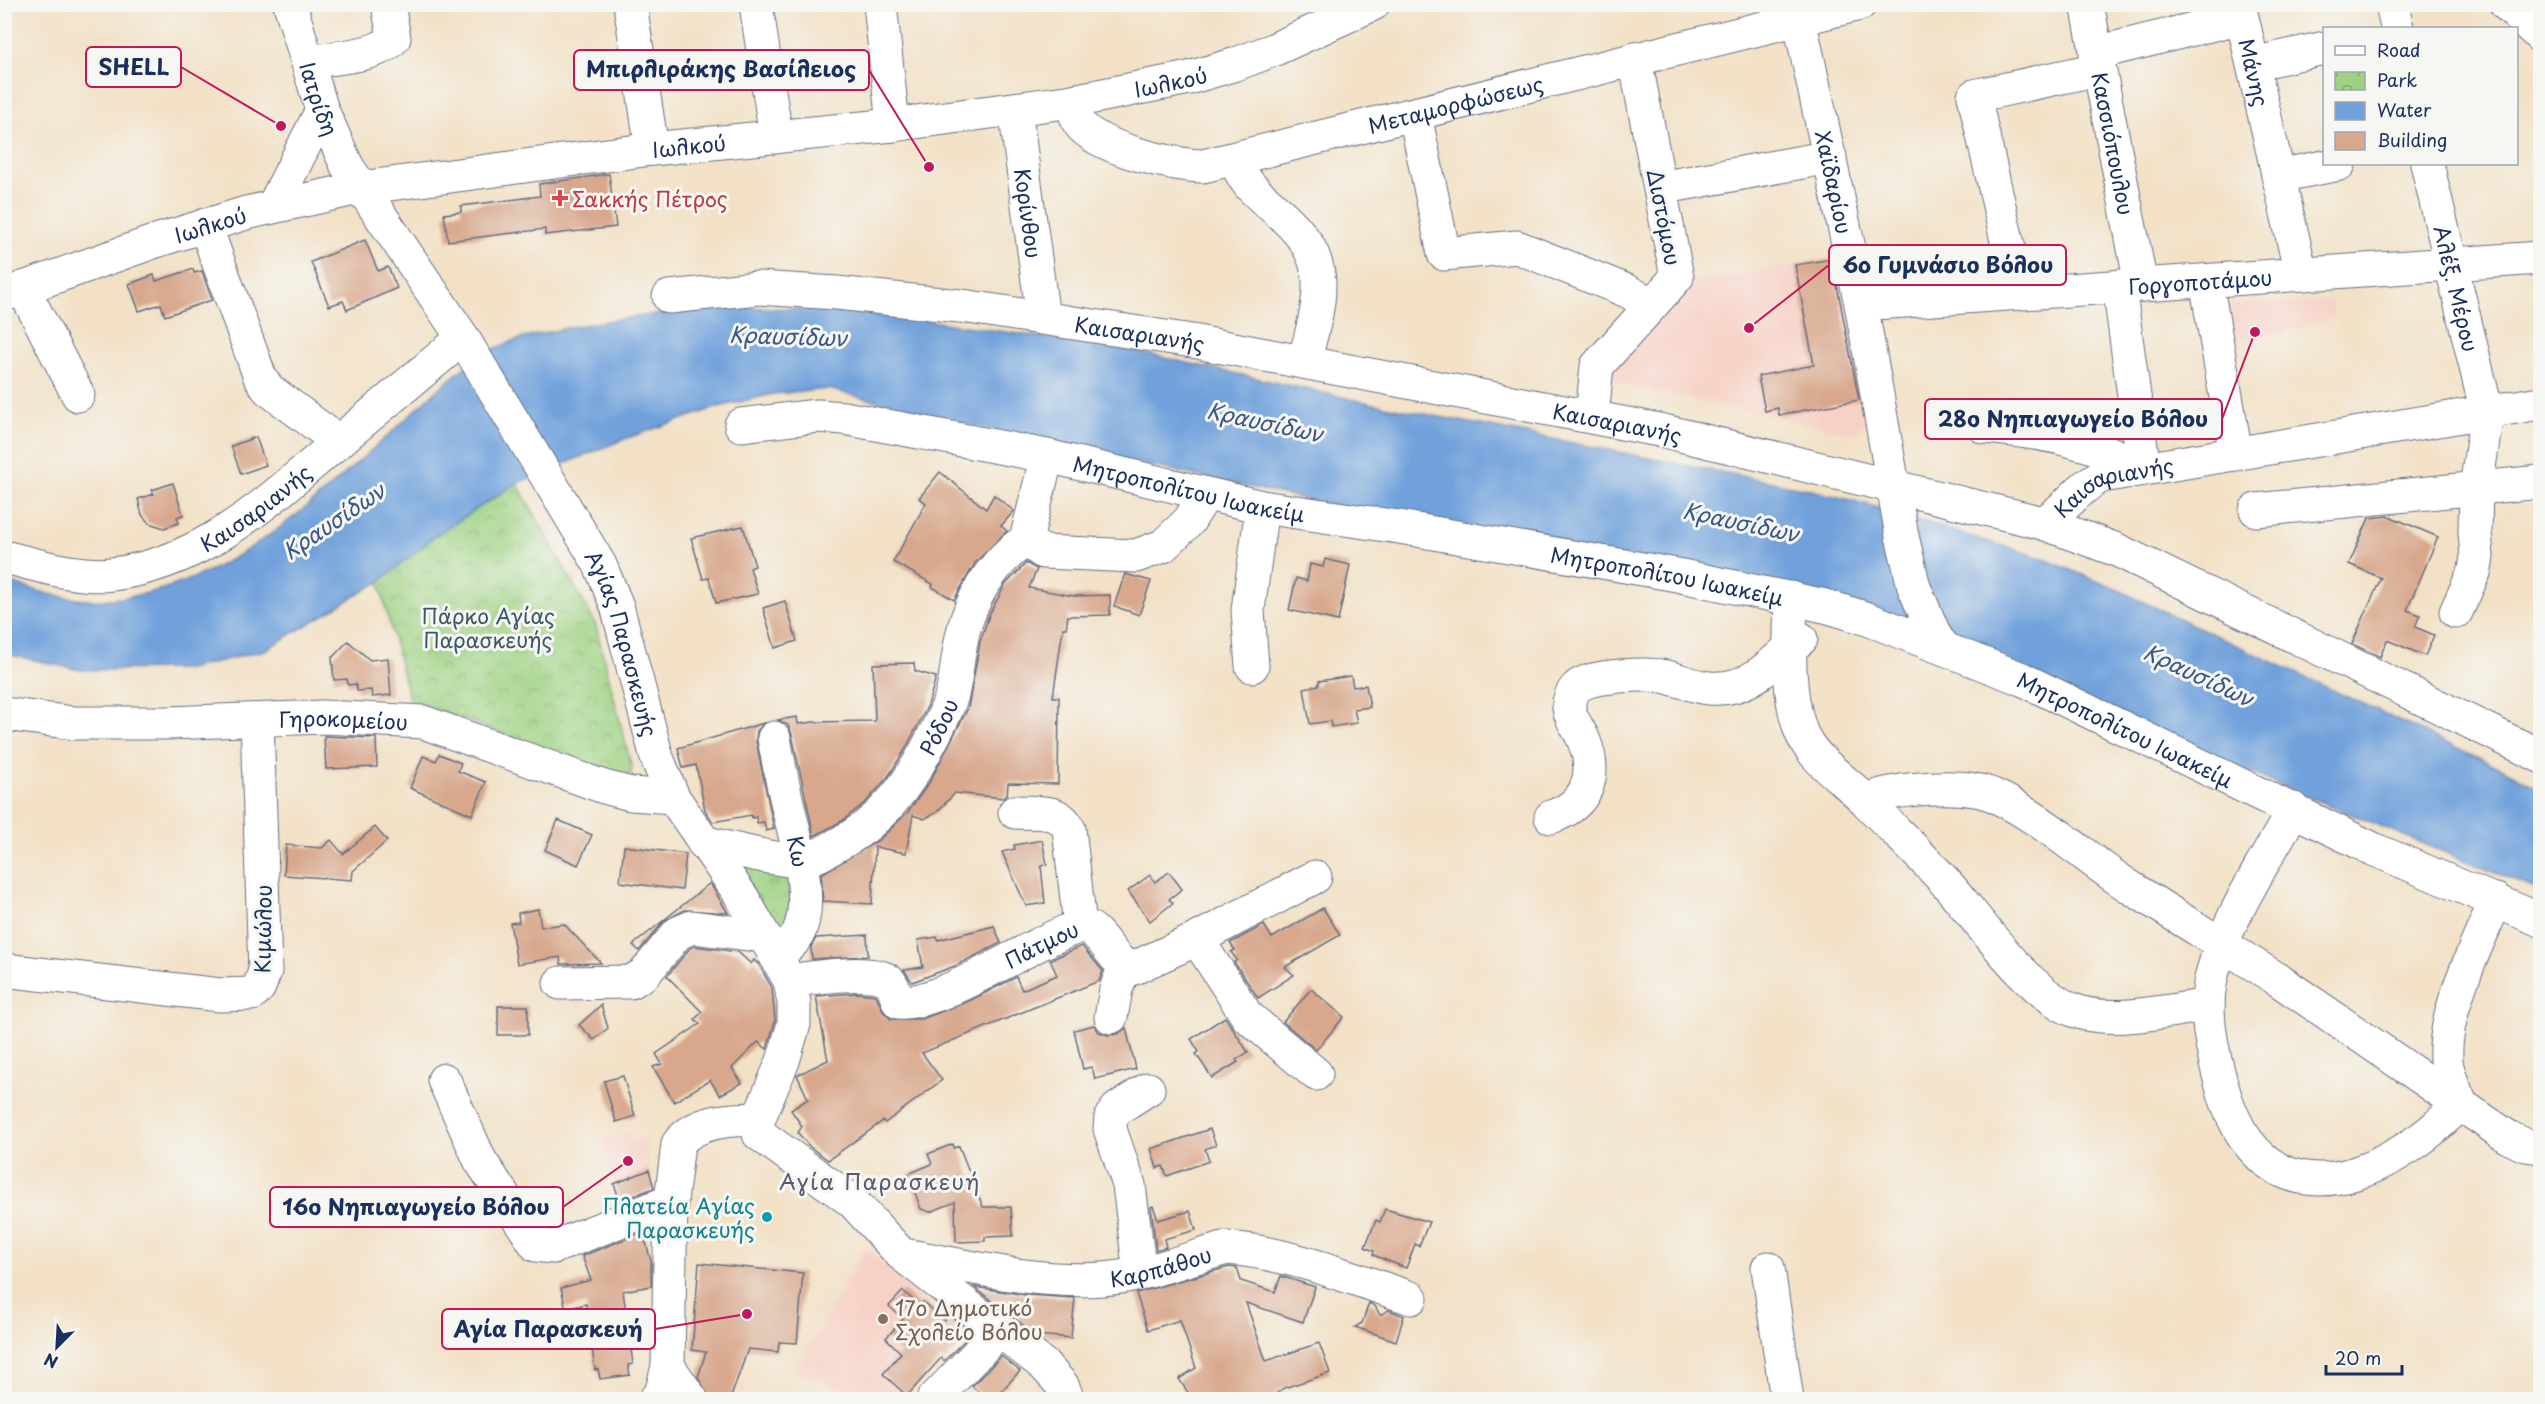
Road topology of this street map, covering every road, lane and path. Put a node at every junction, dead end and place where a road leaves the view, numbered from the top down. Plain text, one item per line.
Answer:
1 (290, 4) edge
2 (388, 4) edge
3 (630, 4) edge
4 (756, 4) edge
5 (880, 4) edge
6 (1374, 4) edge
7 (1860, 4) edge
8 (2087, 4) edge
9 (2392, 4) edge
10 (2506, 4) edge
11 (1798, 12) edge
12 (2397, 27) edge
13 (2541, 36) edge
14 (2323, 48) edge
15 (1635, 60) junction
16 (2097, 61) junction
17 (308, 62) junction
18 (2253, 64) junction
19 (1073, 100) junction
20 (1015, 109) junction
21 (322, 110) junction
22 (1415, 115) junction
23 (893, 125) junction
24 (776, 137) junction
25 (652, 149) junction
26 (1830, 157) junction
27 (1236, 160) junction
28 (2333, 165) edge
29 (2427, 165) edge
30 (2278, 176) junction
31 (360, 188) junction
32 (1660, 188) junction
33 (274, 205) junction
34 (205, 225) junction
35 (2541, 258) edge
36 (2450, 264) junction
37 (2301, 274) junction
38 (2206, 281) junction
39 (2130, 286) junction
40 (14, 292) edge
41 (2019, 293) junction
42 (669, 297) dead end
43 (1861, 304) junction
44 (1649, 308) junction
45 (1043, 318) junction
46 (467, 345) junction
47 (1304, 362) junction
48 (78, 395) dead end
49 (2541, 403) edge
50 (2487, 413) junction
51 (1592, 417) junction
52 (741, 425) dead end
53 (1984, 427) dead end
54 (339, 442) junction
55 (2236, 454) junction
56 (1047, 456) junction
57 (2144, 469) junction
58 (2541, 482) edge
59 (2476, 488) junction
60 (1895, 492) junction
61 (1205, 495) junction
62 (1262, 507) junction
63 (2256, 510) dead end
64 (2043, 523) junction
65 (1026, 540) junction
66 (4, 557) edge
67 (1791, 598) junction
68 (1825, 606) junction
69 (2456, 612) dead end
70 (1939, 642) junction
71 (1790, 646) junction
72 (1252, 666) dead end
73 (4, 714) edge
74 (257, 720) junction
75 (774, 738) dead end
76 (2541, 756) edge
77 (672, 797) junction
78 (1866, 800) junction
79 (2294, 809) junction
80 (1015, 812) dead end
81 (1551, 817) dead end
82 (703, 842) junction
83 (801, 860) junction
84 (1315, 877) dead end
85 (2496, 900) junction
86 (2541, 920) edge
87 (1080, 926) junction
88 (1197, 939) junction
89 (2222, 944) junction
90 (777, 957) junction
91 (1125, 966) junction
92 (4, 970) edge
93 (560, 983) dead end
94 (2208, 1005) junction
95 (1111, 1017) dead end
96 (1316, 1074) dead end
97 (444, 1080) dead end
98 (1148, 1089) dead end
99 (2461, 1104) junction
100 (758, 1120) junction
101 (2541, 1147) edge
102 (670, 1201) junction
103 (901, 1254) junction
104 (1768, 1268) dead end
105 (1140, 1274) junction
106 (1411, 1298) dead end
107 (1000, 1330) junction
108 (668, 1366) junction
109 (655, 1400) edge
110 (692, 1400) edge
111 (933, 1400) edge
112 (1068, 1400) edge
113 (1786, 1400) edge

1 - 17 street, Ιατρίδη
2 - 17 street
3 - 25 street
4 - 24 street
5 - 23 street
6 - 19 street, Ιωλκού
7 - 11 street, Μεταμορφώσεως
8 - 16 street, Κασσιόπουλου
9 - 12 street
10 - 13 street
11 - 15 street, Μεταμορφώσεως
11 - 26 street, Χαϊδαρίου
14 - 18 street
15 - 22 street, Μεταμορφώσεως
15 - 32 street, Διστόμου
16 - 18 street, Μάνης
16 - 39 street, Κασσιόπουλου
16 - 41 street
17 - 21 street, Ιατρίδη
18 - 30 street, Μάνης
19 - 20 street, Ιωλκού
19 - 27 street, Μεταμορφώσεως
20 - 23 street, Ιωλκού
20 - 45 street, Κορίνθου
21 - 31 street, Ιατρίδη
21 - 33 street
22 - 27 street, Μεταμορφώσεως
22 - 44 street
23 - 24 street, Ιωλκού
24 - 25 street, Ιωλκού
25 - 31 street, Ιωλκού
26 - 32 street
26 - 43 street, Χαϊδαρίου
27 - 47 street
28 - 30 street
29 - 36 street, Αλέξ. Μέρου
30 - 37 street, Μάνης
31 - 33 street, Ιωλκού
31 - 46 street, Αγίας Παρασκευής
32 - 44 street, Διστόμου
33 - 34 street, Ιωλκού
34 - 40 street, Ιωλκού
34 - 54 street
35 - 36 street, Γοργοποτάμου
36 - 37 street, Γοργοποτάμου
36 - 50 street, Αλέξ. Μέρου
37 - 38 street, Γοργοποτάμου
38 - 39 street, Γοργοποτάμου
38 - 55 street
39 - 41 street, Γοργοποτάμου
39 - 57 street, Κασσιόπουλου
40 - 48 street
41 - 43 street, Γοργοποτάμου
42 - 45 street, Καισαριανής
43 - 60 street, Χαϊδαρίου
44 - 51 street, Διστόμου
45 - 47 street, Καισαριανής
46 - 54 street, Καισαριανής
46 - 77 street, Αγίας Παρασκευής
47 - 51 street, Καισαριανής
49 - 50 street, Καισαριανής
50 - 55 street, Καισαριανής
50 - 59 street
51 - 60 street, Καισαριανής
52 - 56 street, Μητροπολίτου Ιωακείμ
53 - 57 street
54 - 66 street, Καισαριανής
55 - 57 street, Καισαριανής
56 - 61 street, Μητροπολίτου Ιωακείμ
56 - 65 street
57 - 64 street, Καισαριανής
58 - 59 street
59 - 63 street
59 - 69 street
60 - 64 street, Καισαριανής
60 - 70 street, Χαϊδαρίου
61 - 62 street, Μητροπολίτου Ιωακείμ
61 - 65 street
62 - 67 street, Μητροπολίτου Ιωακείμ
62 - 72 street
64 - 76 street
65 - 83 street, Ρόδου
67 - 68 street, Μητροπολίτου Ιωακείμ
67 - 71 street
68 - 70 street, Μητροπολίτου Ιωακείμ
68 - 71 street
70 - 79 street, Μητροπολίτου Ιωακείμ
71 - 78 street
71 - 81 street
73 - 74 street, Γηροκομείου
74 - 77 street, Γηροκομείου
74 - 92 street, Κιμώλου
75 - 83 street, Κω
77 - 82 street, Αγίας Παρασκευής
78 - 89 street
78 - 94 street
79 - 85 street, Μητροπολίτου Ιωακείμ
79 - 89 street
80 - 87 street
82 - 83 street
82 - 90 street, Αγίας Παρασκευής
83 - 90 street, Κω
84 - 88 street
85 - 86 street, Μητροπολίτου Ιωακείμ
85 - 99 street
87 - 90 street, Πάτμου
87 - 91 street, Πάτμου
88 - 91 street
88 - 96 street
89 - 94 street
89 - 99 street
90 - 93 street
90 - 100 street, Αγίας Παρασκευής
91 - 95 street
94 - 99 street
97 - 102 street
98 - 105 street
99 - 101 street
100 - 102 street
100 - 103 street
102 - 108 street
103 - 105 street, Καρπάθου
103 - 107 street
104 - 113 street
105 - 106 street, Καρπάθου
107 - 111 street
107 - 112 street
108 - 109 street
108 - 110 street

